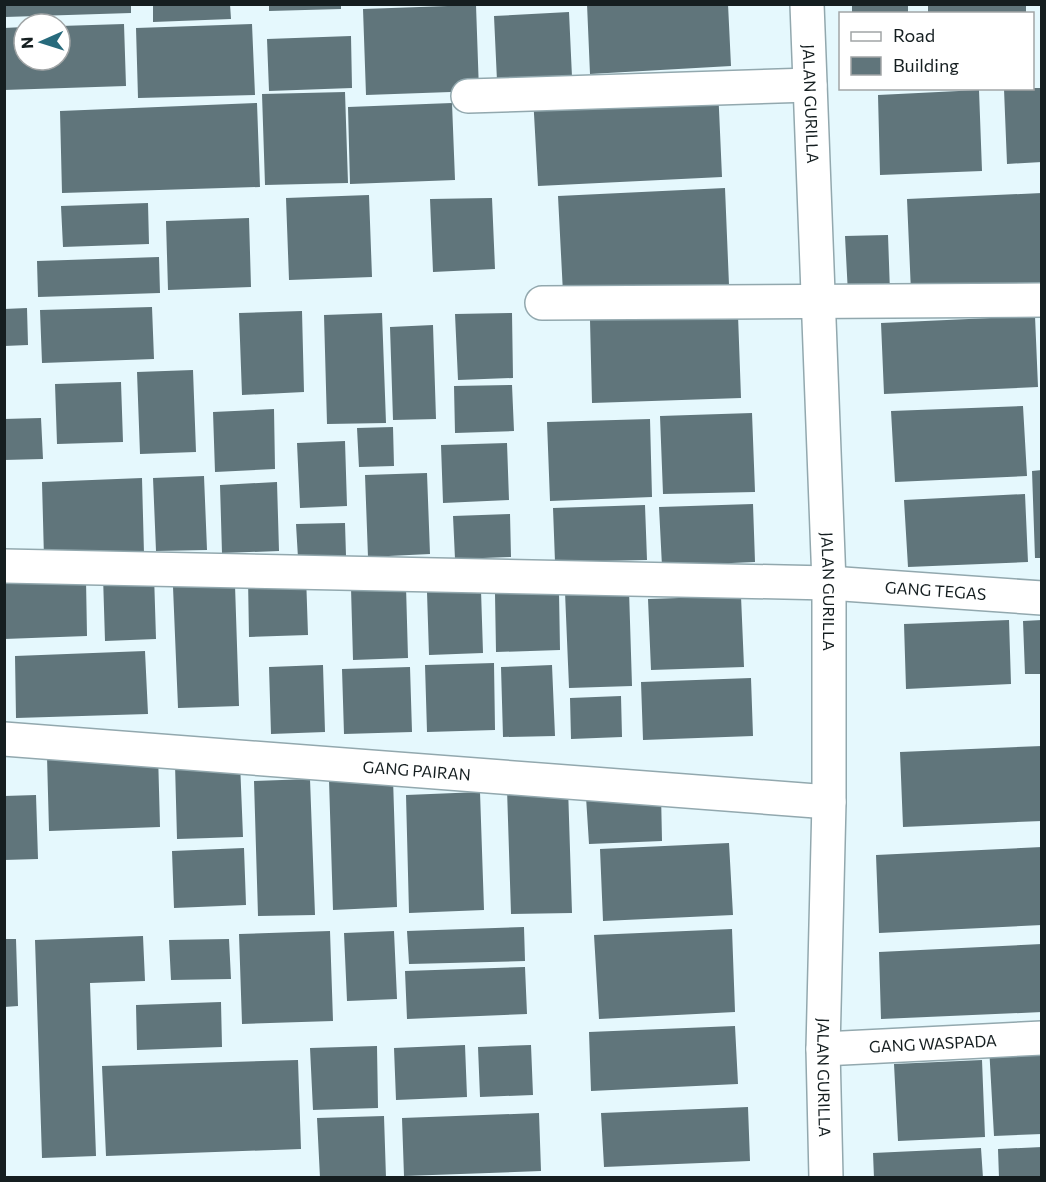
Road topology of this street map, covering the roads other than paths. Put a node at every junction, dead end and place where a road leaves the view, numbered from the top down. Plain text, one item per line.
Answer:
1 (807, 4) edge
2 (810, 85) junction
3 (468, 96) dead end
4 (1041, 300) edge
5 (818, 301) junction
6 (542, 303) dead end
7 (4, 566) edge
8 (829, 583) junction
9 (1041, 598) edge
10 (4, 739) edge
11 (829, 802) junction
12 (1041, 1038) edge
13 (823, 1049) junction
14 (826, 1178) edge

1 - 2 street, JALAN GURILLA
2 - 3 street
2 - 5 street, JALAN GURILLA
4 - 5 street
5 - 6 street
5 - 8 street, JALAN GURILLA
7 - 8 street, GANG TEGAS
8 - 9 street, GANG TEGAS
8 - 11 street, JALAN GURILLA
10 - 11 street, GANG PAIRAN
11 - 13 street, JALAN GURILLA
12 - 13 street, GANG WASPADA
13 - 14 street, JALAN GURILLA

